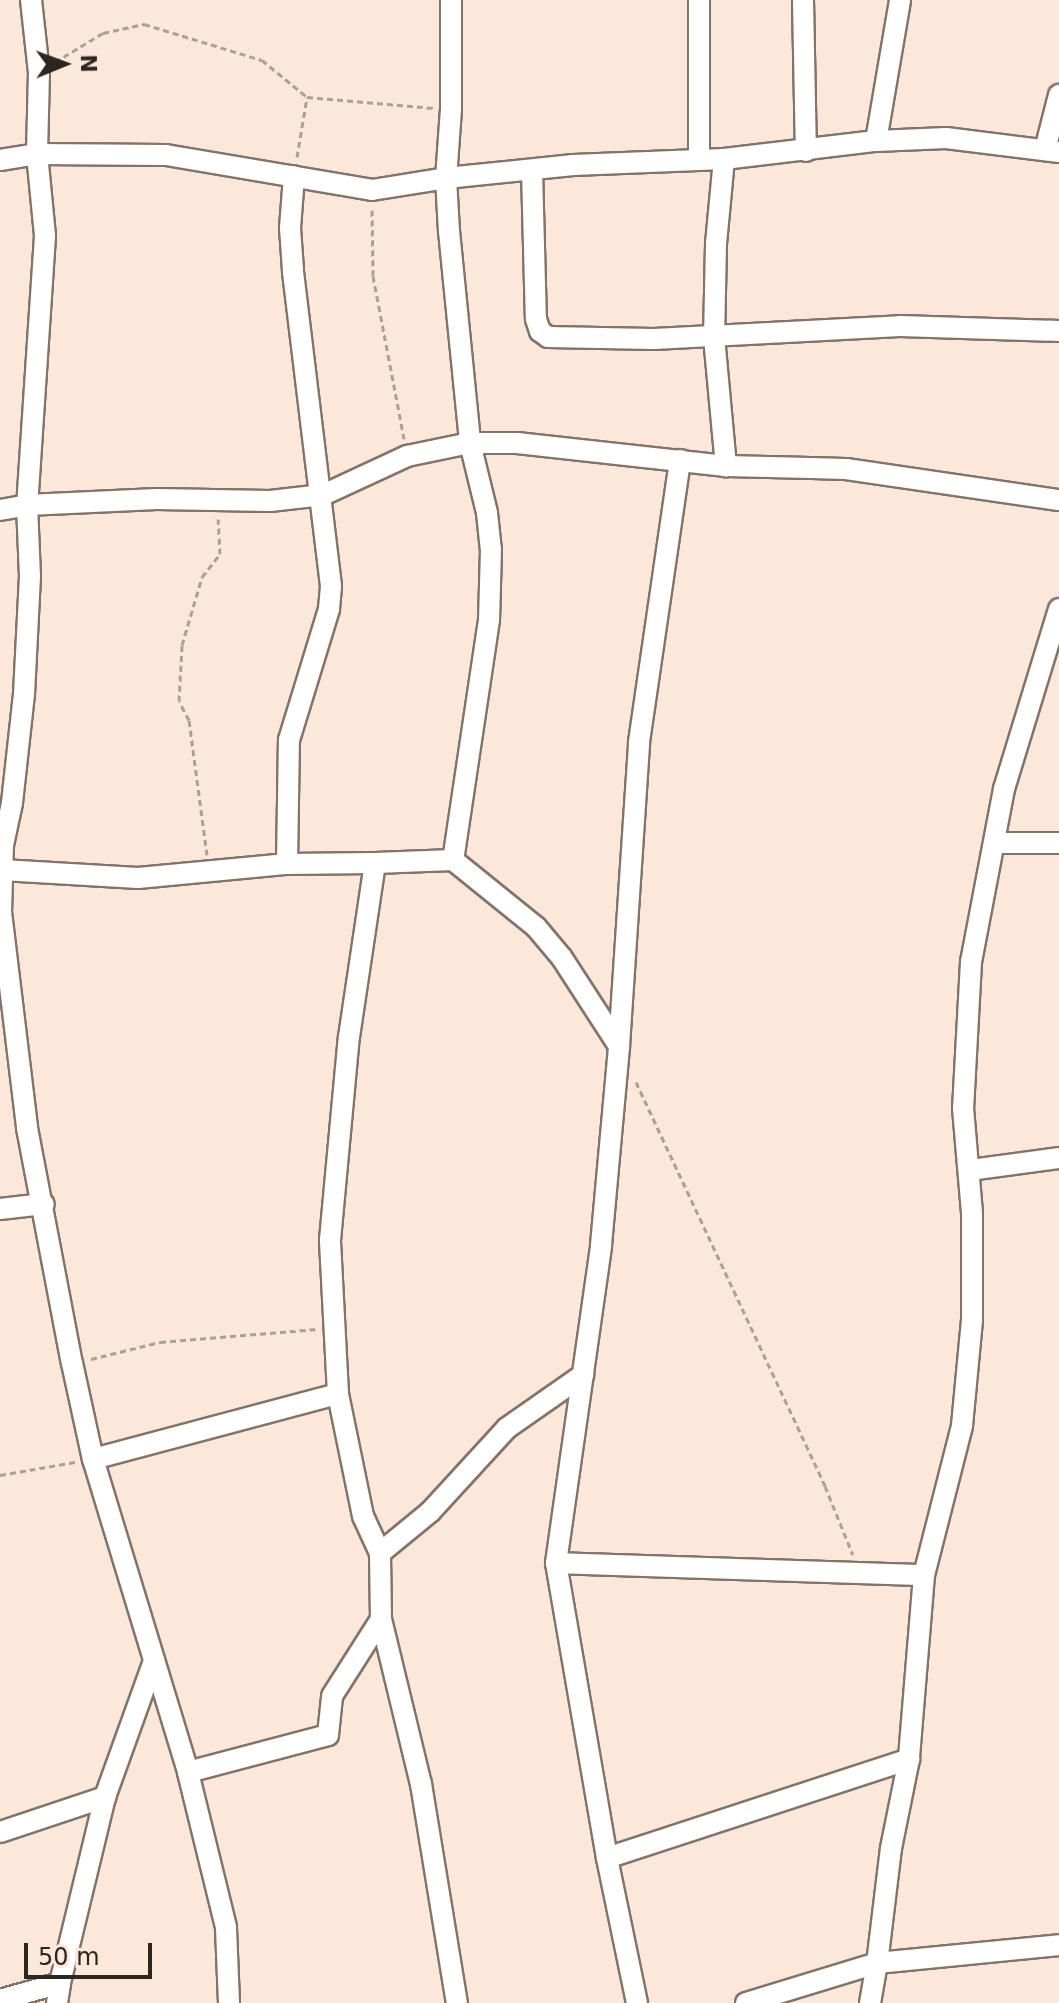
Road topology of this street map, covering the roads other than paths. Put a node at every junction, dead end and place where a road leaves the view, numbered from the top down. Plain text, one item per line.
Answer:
1 (31, 0) edge
2 (451, 0) edge
3 (699, 0) edge
4 (803, 0) edge
5 (900, 0) edge
6 (1059, 95) edge
7 (876, 141) junction
8 (806, 151) junction
9 (1052, 151) edge
10 (37, 154) junction
11 (699, 159) junction
12 (724, 159) junction
13 (0, 160) edge
14 (532, 170) junction
15 (294, 176) junction
16 (446, 178) junction
17 (1059, 331) edge
18 (714, 337) junction
19 (470, 443) junction
20 (680, 460) junction
21 (726, 466) junction
22 (323, 495) junction
23 (1059, 500) edge
24 (27, 505) junction
25 (0, 510) edge
26 (1059, 609) edge
27 (1055, 638) edge
28 (994, 843) junction
29 (1059, 843) edge
30 (1, 845) edge
31 (453, 860) junction
32 (375, 863) junction
33 (287, 864) junction
34 (2, 870) junction
35 (619, 1046) junction
36 (1059, 1158) edge
37 (970, 1170) junction
38 (44, 1204) junction
39 (0, 1209) edge
40 (583, 1375) junction
41 (338, 1394) junction
42 (93, 1459) junction
43 (380, 1553) junction
44 (556, 1563) junction
45 (924, 1575) junction
46 (381, 1619) junction
47 (154, 1661) junction
48 (909, 1759) junction
49 (188, 1772) junction
50 (105, 1797) junction
51 (0, 1832) edge
52 (607, 1858) junction
53 (1059, 1945) edge
54 (877, 1963) junction
55 (58, 1993) edge
56 (0, 2000) edge
57 (229, 2003) edge
58 (457, 2003) edge
59 (637, 2003) edge
60 (746, 2003) edge
61 (870, 2003) edge

1 - 10 street
2 - 16 street
3 - 11 street
4 - 8 street
5 - 7 street
6 - 9 street
7 - 8 street
7 - 9 street
8 - 12 street
10 - 13 street
10 - 15 street
10 - 24 street
11 - 12 street
11 - 14 street
12 - 18 street
14 - 16 street
14 - 18 street
15 - 16 street
15 - 22 street
16 - 19 street
17 - 18 street
18 - 21 street
19 - 20 street
19 - 22 street
19 - 31 street
20 - 21 street
20 - 35 street
21 - 23 street
22 - 24 street
22 - 33 street
24 - 25 street
24 - 30 street
26 - 27 street
27 - 28 street
28 - 29 street
28 - 37 street
30 - 34 street
31 - 32 street
31 - 35 street
32 - 33 street
32 - 41 street
33 - 34 street
34 - 38 street
35 - 40 street
36 - 37 street
37 - 45 street
38 - 39 street
38 - 42 street
40 - 43 street
40 - 44 street
41 - 42 street
41 - 43 street
42 - 47 street
43 - 46 street
44 - 45 street
44 - 52 street
45 - 48 street
46 - 49 street
46 - 58 street
47 - 49 street
47 - 50 street
48 - 52 street
48 - 54 street
49 - 57 street
50 - 51 street
50 - 55 street
52 - 59 street
53 - 54 street
54 - 60 street
54 - 61 street
55 - 56 street

